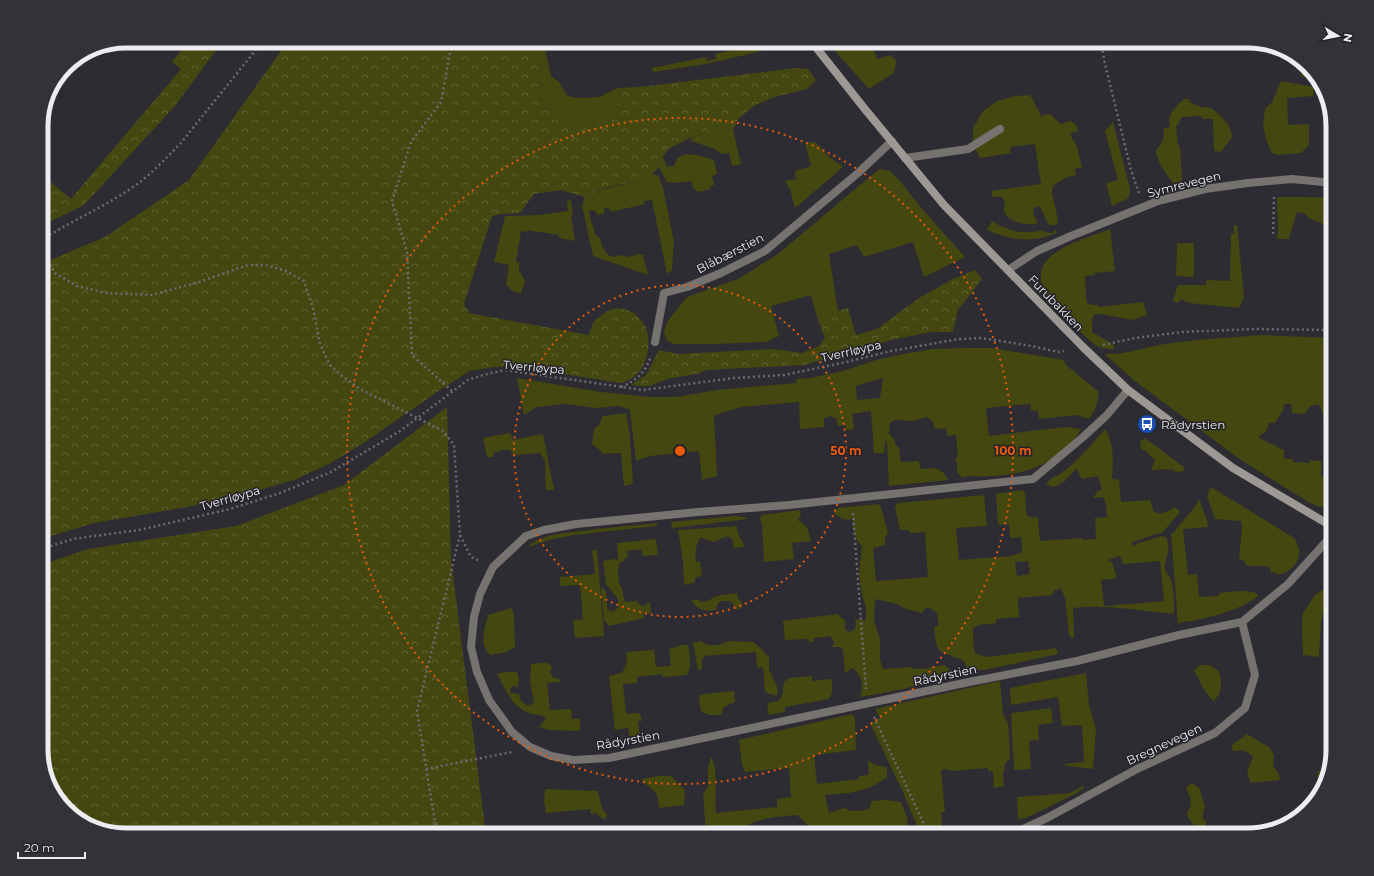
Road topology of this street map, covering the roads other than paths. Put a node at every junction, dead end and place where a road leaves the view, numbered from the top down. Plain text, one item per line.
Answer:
1 (817, 48) edge
2 (1000, 129) dead end
3 (892, 141) junction
4 (905, 158) junction
5 (1326, 182) edge
6 (1008, 270) junction
7 (655, 342) road end
8 (1128, 390) junction
9 (1326, 524) edge
10 (1326, 542) edge
11 (1242, 622) junction
12 (1025, 828) edge

1 - 3 street, Furubakken
2 - 4 street
3 - 4 street, Furubakken
3 - 7 street, Blåbærstien
4 - 6 street, Furubakken
5 - 6 street, Symrevegen
6 - 8 street, Furubakken
8 - 9 street, Furubakken
8 - 11 street, Rådyrstien
10 - 11 street, Rådyrstien
11 - 12 street, Bregnevegen

